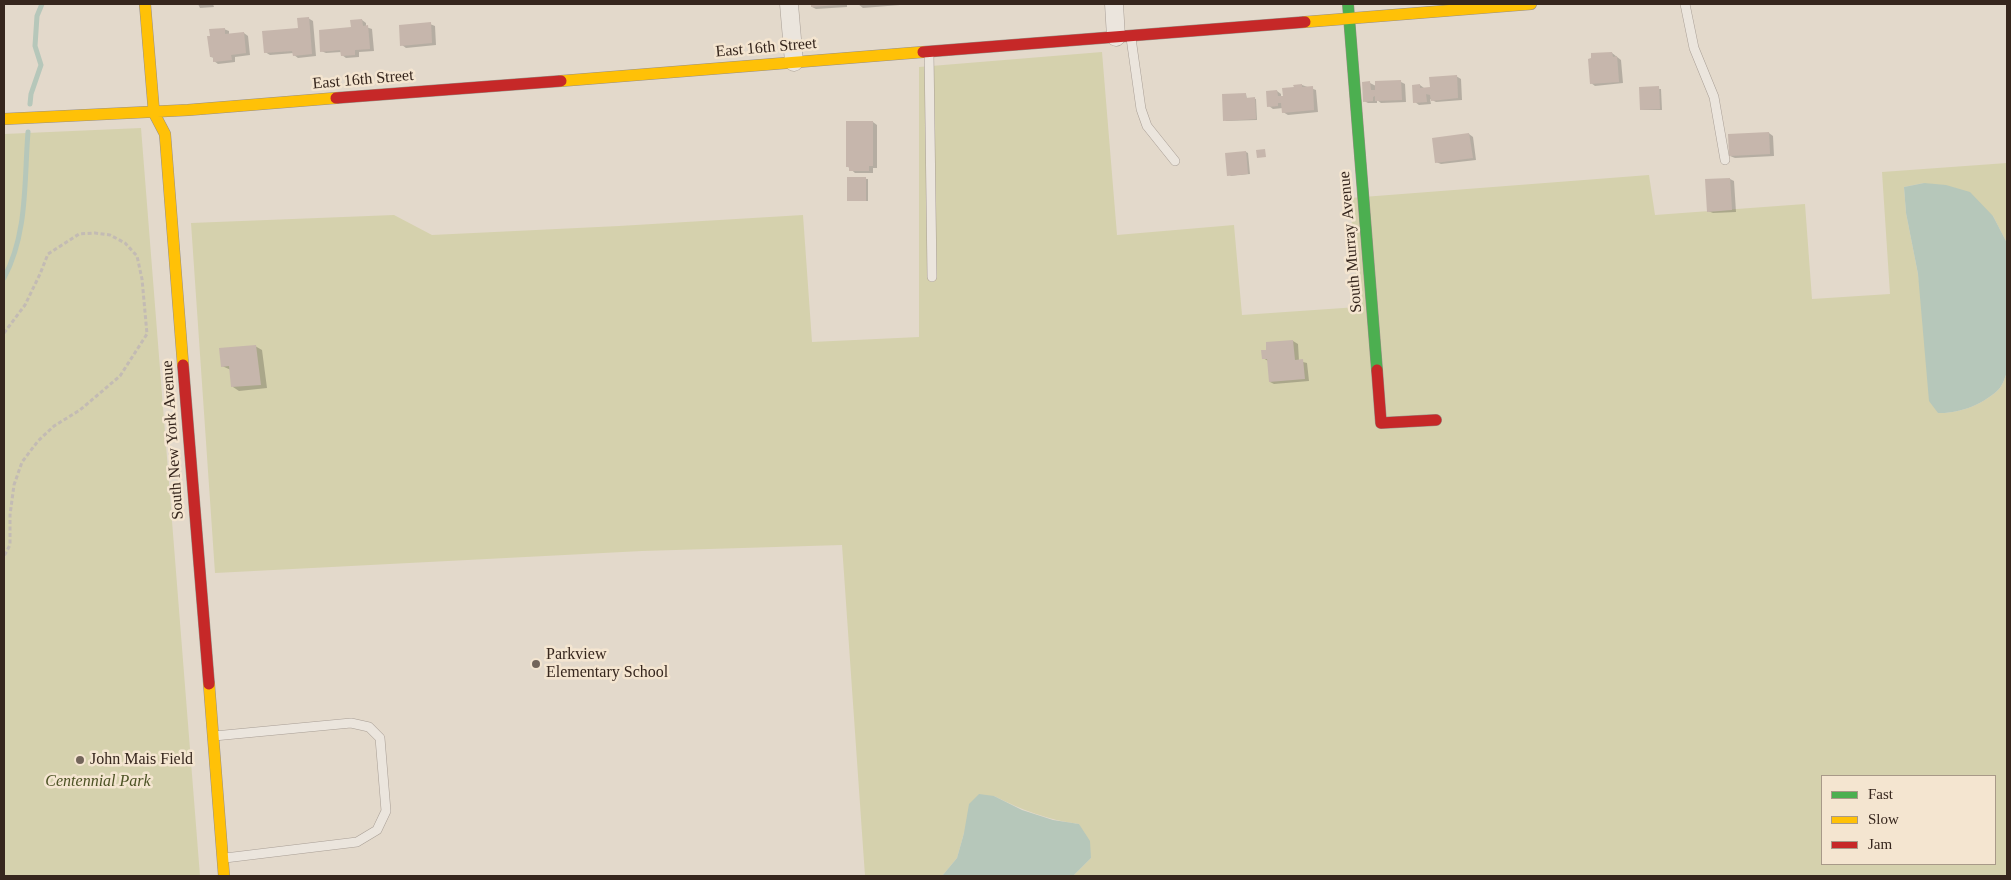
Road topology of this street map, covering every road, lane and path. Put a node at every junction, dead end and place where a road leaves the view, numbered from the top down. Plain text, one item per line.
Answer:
1 (145, 4) edge
2 (789, 4) edge
3 (1114, 4) edge
4 (1348, 4) edge
5 (1531, 4) edge
6 (1685, 4) edge
7 (1349, 18) junction
8 (1124, 36) junction
9 (929, 51) junction
10 (794, 62) junction
11 (154, 113) junction
12 (4, 119) edge
13 (1725, 160) dead end
14 (1175, 161) dead end
15 (932, 277) dead end
16 (4, 333) edge
17 (1436, 420) dead end
18 (4, 556) edge
19 (213, 736) junction
20 (222, 858) junction
21 (224, 876) edge

1 - 11 street, South New York Avenue
2 - 10 street
3 - 8 street
4 - 7 street, South Murray Avenue
5 - 7 street, East 16th Street
6 - 13 lane
7 - 8 street, East 16th Street
7 - 17 street, South Murray Avenue
8 - 9 street, East 16th Street
8 - 14 lane
9 - 10 street, East 16th Street
9 - 15 lane
10 - 11 street, East 16th Street
11 - 12 street, East 16th Street
11 - 19 street, South New York Avenue
16 - 18 path
19 - 20 street, South New York Avenue
19 - 20 lane
20 - 21 street, South New York Avenue

